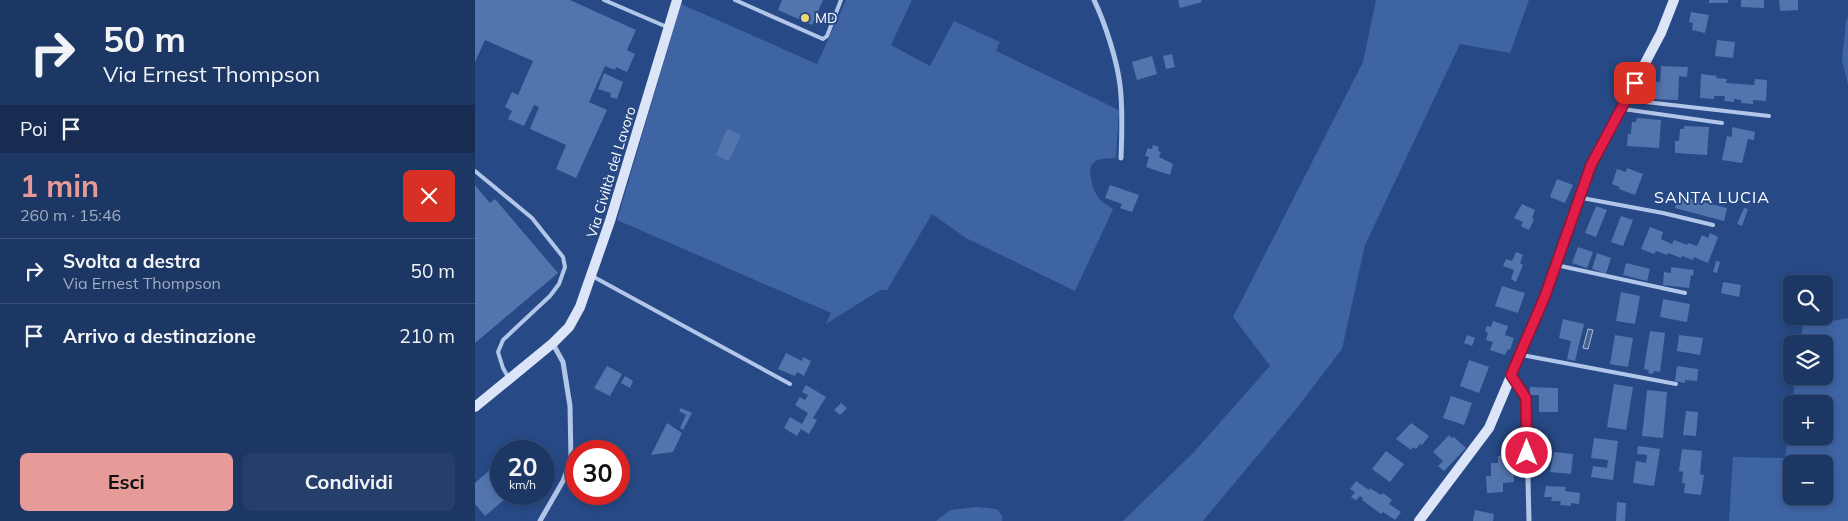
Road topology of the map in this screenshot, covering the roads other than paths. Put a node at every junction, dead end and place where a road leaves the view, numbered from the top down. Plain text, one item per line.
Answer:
1 (604, 0) edge
2 (677, 0) edge
3 (735, 0) edge
4 (841, 0) edge
5 (1094, 0) edge
6 (1674, 0) edge
7 (669, 28) junction
8 (1623, 104) junction
9 (1769, 116) dead end
10 (1722, 123) dead end
11 (1121, 158) dead end
12 (475, 171) edge
13 (1580, 197) junction
14 (1713, 225) dead end
15 (1556, 264) junction
16 (592, 276) junction
17 (1685, 293) dead end
18 (553, 343) junction
19 (1520, 355) junction
20 (1511, 375) junction
21 (509, 379) junction
22 (790, 384) dead end
23 (1676, 384) dead end
24 (475, 407) edge
25 (540, 521) edge
26 (1419, 521) edge
27 (1529, 521) edge

1 - 7 lane
2 - 7 street, Via Civiltà del Lavoro
3 - 4 lane
5 - 11 street
6 - 8 street
7 - 16 street, Via Civiltà del Lavoro
8 - 9 lane
8 - 10 lane
8 - 13 street
12 - 21 lane
13 - 14 lane
13 - 15 street
15 - 17 lane
15 - 19 street
16 - 18 street, Via Civiltà del Lavoro
16 - 22 lane
18 - 21 street, Via Civiltà del Lavoro
18 - 25 street
19 - 20 street
19 - 23 lane
20 - 26 street
20 - 27 street
21 - 24 street, Via Civiltà del Lavoro

